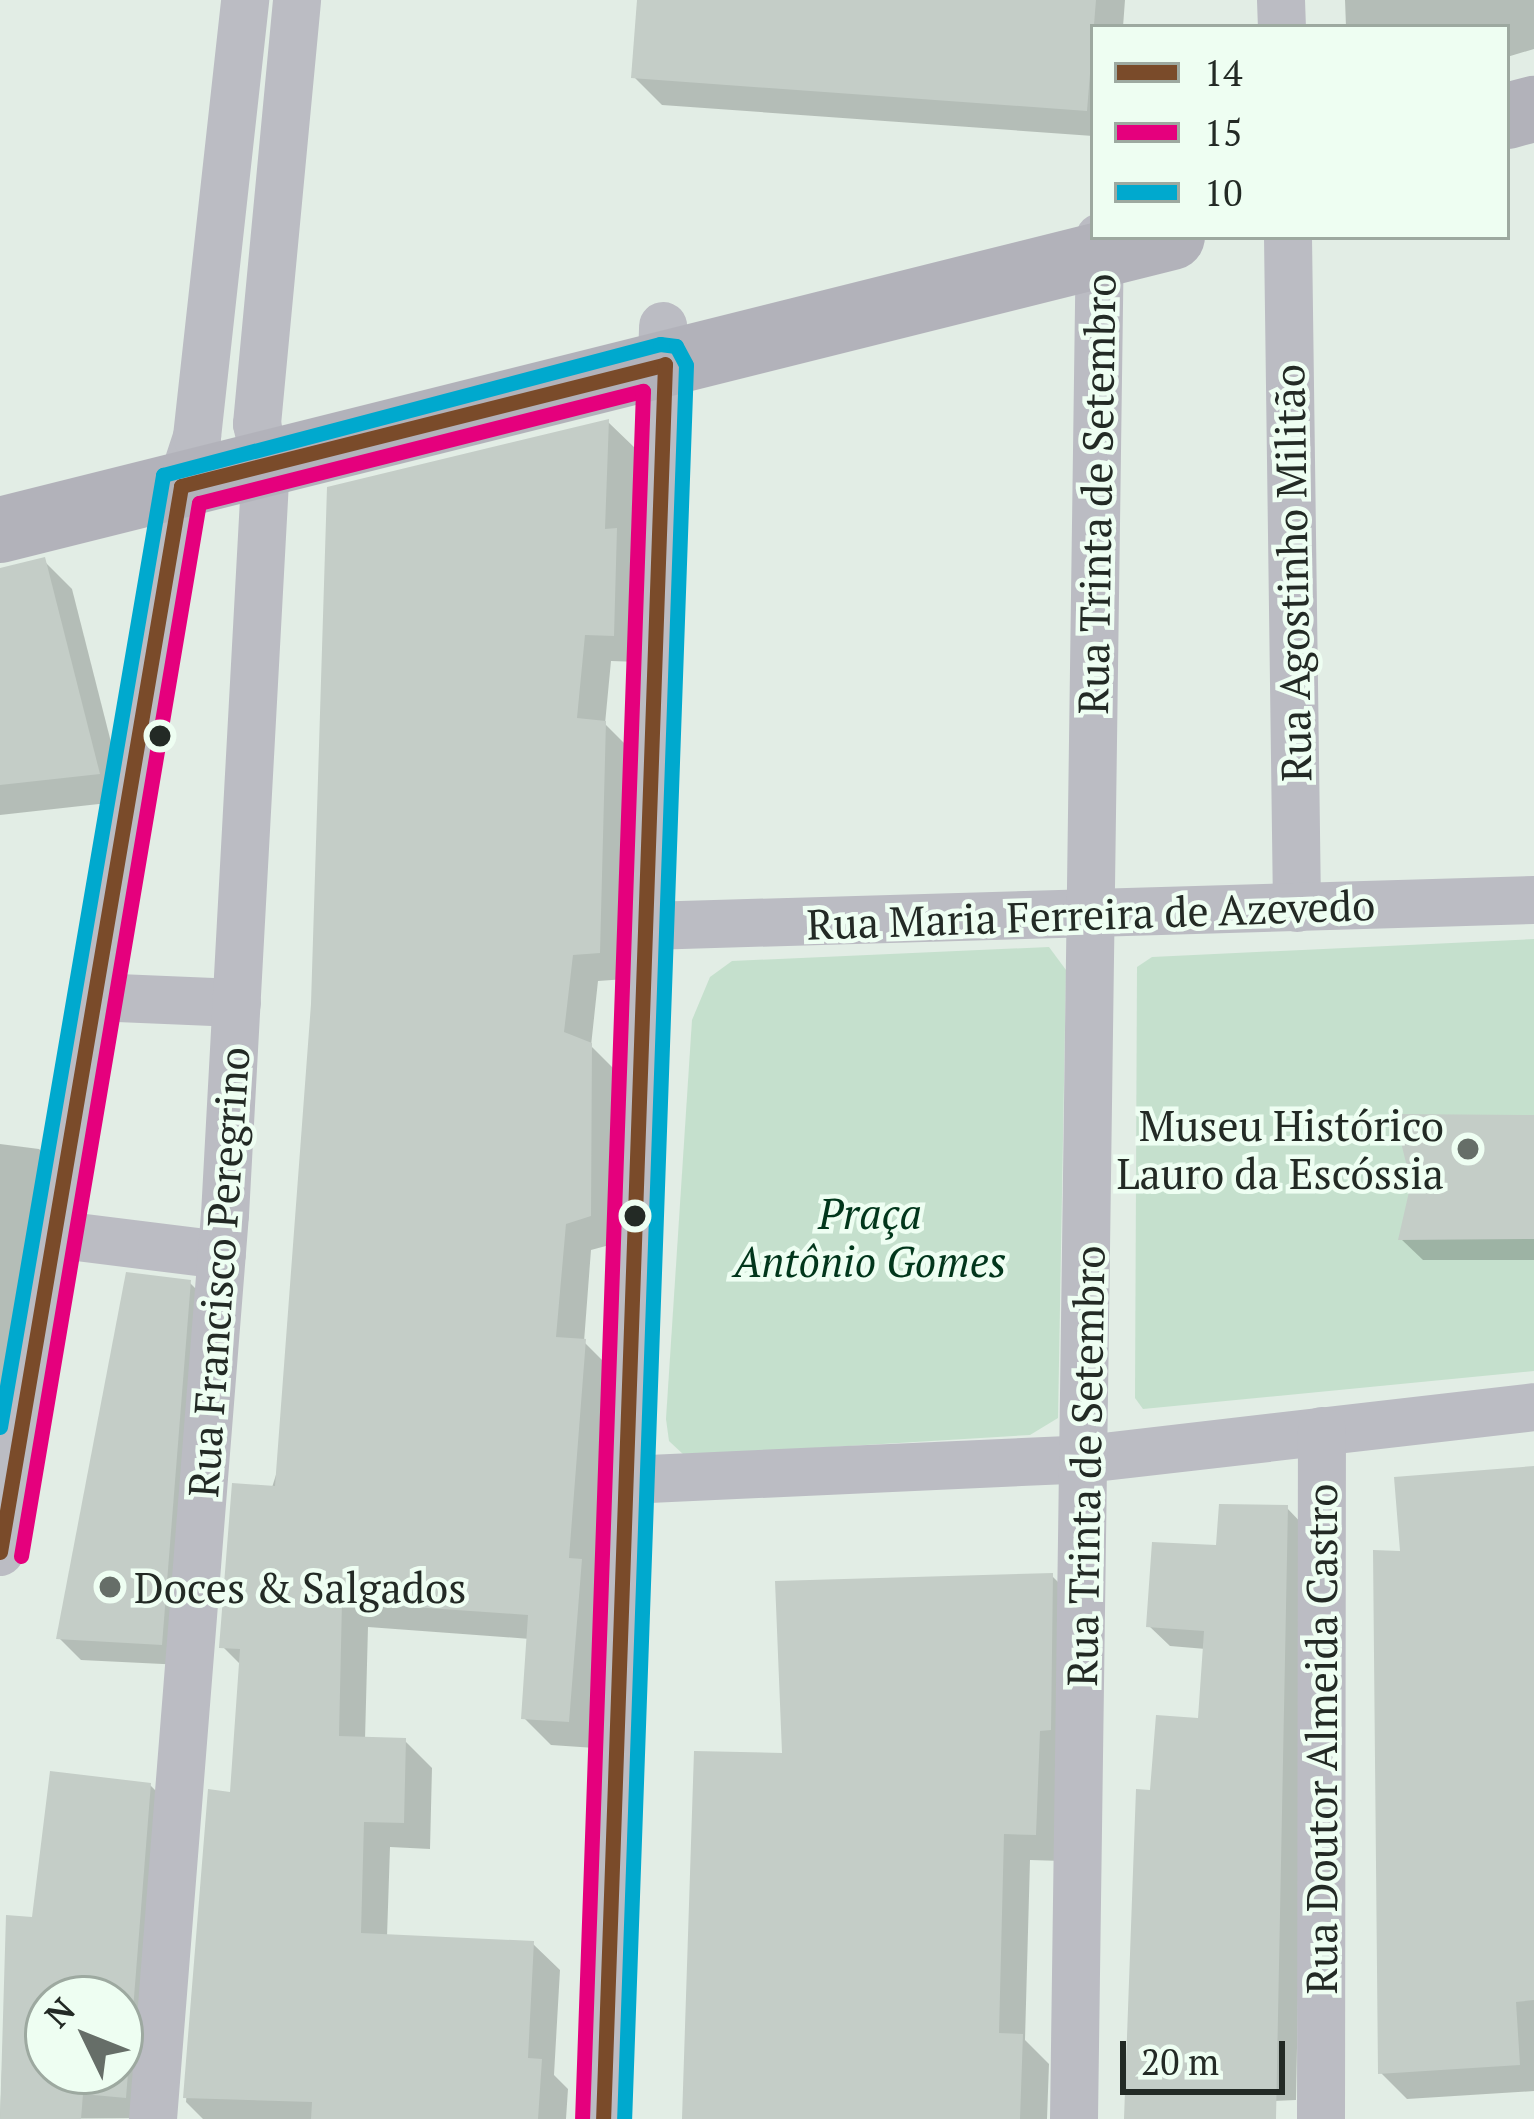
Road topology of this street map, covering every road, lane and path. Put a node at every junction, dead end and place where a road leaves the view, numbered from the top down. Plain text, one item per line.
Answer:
1 (245, 0) edge
2 (297, 0) edge
3 (1090, 239) edge
4 (1097, 240) edge
5 (1288, 240) edge
6 (664, 345) junction
7 (225, 453) junction
8 (0, 490) edge
9 (0, 530) edge
10 (1534, 901) edge
11 (1297, 908) junction
12 (1092, 914) junction
13 (648, 926) junction
14 (94, 997) junction
15 (237, 1003) junction
16 (53, 1234) junction
17 (222, 1255) junction
18 (1534, 1407) edge
19 (1322, 1430) junction
20 (1087, 1459) junction
21 (627, 1480) junction
22 (0, 1552) edge
23 (153, 2119) edge
24 (603, 2119) edge
25 (1074, 2119) edge
26 (1321, 2119) edge

1 - 7 street
2 - 7 street
3 - 6 main road
4 - 12 street, Rua Trinta de Setembro
5 - 11 street, Rua Agostinho Militão
6 - 7 main road
6 - 13 street
7 - 8 main road
7 - 9 main road
7 - 14 street
7 - 15 street, Rua Francisco Peregrino
10 - 11 street, Rua Maria Ferreira de Azevedo
11 - 12 street, Rua Maria Ferreira de Azevedo
12 - 13 street, Rua Maria Ferreira de Azevedo
12 - 20 street, Rua Trinta de Setembro
13 - 21 street
14 - 15 street
14 - 16 street
15 - 17 street, Rua Francisco Peregrino
16 - 17 street
16 - 22 street
17 - 23 street, Rua Francisco Peregrino
18 - 19 street
19 - 20 street
19 - 26 street, Rua Doutor Almeida Castro
20 - 21 street
20 - 25 street, Rua Trinta de Setembro
21 - 24 street

